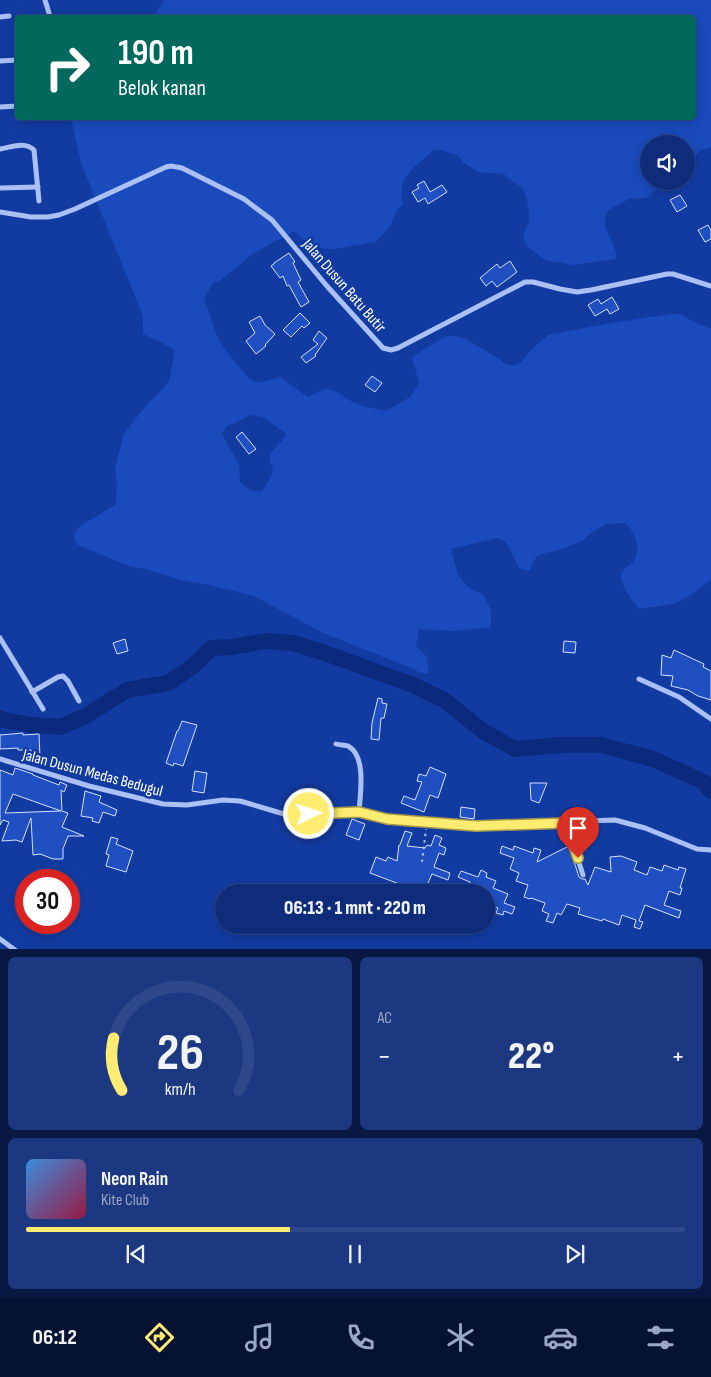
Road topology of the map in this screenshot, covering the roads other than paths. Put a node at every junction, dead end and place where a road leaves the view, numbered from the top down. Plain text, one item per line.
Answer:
1 (45, 0) edge
2 (49, 13) dead end
3 (9, 16) dead end
4 (0, 17) edge
5 (15, 60) edge
6 (0, 61) edge
7 (15, 106) edge
8 (0, 107) edge
9 (0, 148) edge
10 (38, 187) junction
11 (0, 188) edge
12 (39, 201) dead end
13 (0, 212) edge
14 (711, 286) edge
15 (0, 638) edge
16 (639, 679) dead end
17 (32, 692) junction
18 (79, 701) dead end
19 (43, 709) dead end
20 (711, 718) edge
21 (336, 744) dead end
22 (0, 759) edge
23 (359, 812) junction
24 (566, 823) junction
25 (711, 850) edge
26 (583, 874) dead end
27 (0, 939) edge
28 (14, 949) edge

1 - 2 street
3 - 4 street
5 - 6 street
7 - 8 street
9 - 10 street
10 - 11 street
10 - 12 street
13 - 14 street, Jalan Dusun Batu Butir
15 - 17 street
16 - 20 street
17 - 18 street
17 - 19 street
21 - 23 street
22 - 23 street, Jalan Dusun Medas Bedugul
23 - 24 street, Jalan Dusun Medas Bedugul
24 - 25 street, Jalan Dusun Medas Bedugul
24 - 26 street
27 - 28 street

